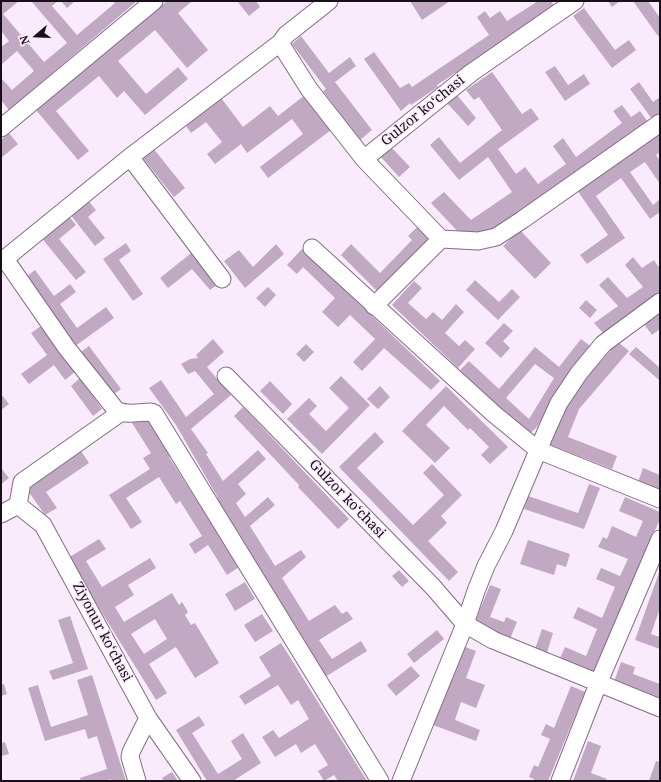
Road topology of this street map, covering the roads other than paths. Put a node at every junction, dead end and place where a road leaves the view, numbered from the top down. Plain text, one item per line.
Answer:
1 (154, 1) edge
2 (329, 1) edge
3 (575, 1) edge
4 (280, 43) junction
5 (660, 123) edge
6 (1, 128) edge
7 (130, 157) junction
8 (364, 158) junction
9 (442, 239) junction
10 (312, 248) dead end
11 (3, 260) edge
12 (222, 279) dead end
13 (660, 302) edge
14 (374, 306) junction
15 (226, 376) dead end
16 (120, 413) junction
17 (538, 450) junction
18 (660, 499) edge
19 (18, 505) junction
20 (1, 514) edge
21 (660, 539) edge
22 (465, 624) junction
23 (598, 684) junction
24 (660, 708) edge
25 (148, 718) junction
26 (138, 781) edge
27 (192, 781) edge
28 (380, 781) edge
29 (401, 781) edge
30 (560, 781) edge

1 - 6 street
2 - 4 street
3 - 8 street, Gulzor koʻchasi
4 - 7 street
4 - 8 street
5 - 9 street
7 - 11 street
7 - 12 street
8 - 9 street
9 - 14 street
10 - 14 street
11 - 16 street
13 - 17 street
14 - 17 street
15 - 22 street, Gulzor koʻchasi
16 - 19 street
16 - 28 street
17 - 18 street
17 - 22 street
19 - 20 street
19 - 25 street, Ziyonur koʻchasi
21 - 23 street
22 - 23 street, Gulzor koʻchasi
22 - 29 street
23 - 24 street, Gulzor koʻchasi
23 - 30 street
25 - 26 street
25 - 27 street, Ziyonur koʻchasi

